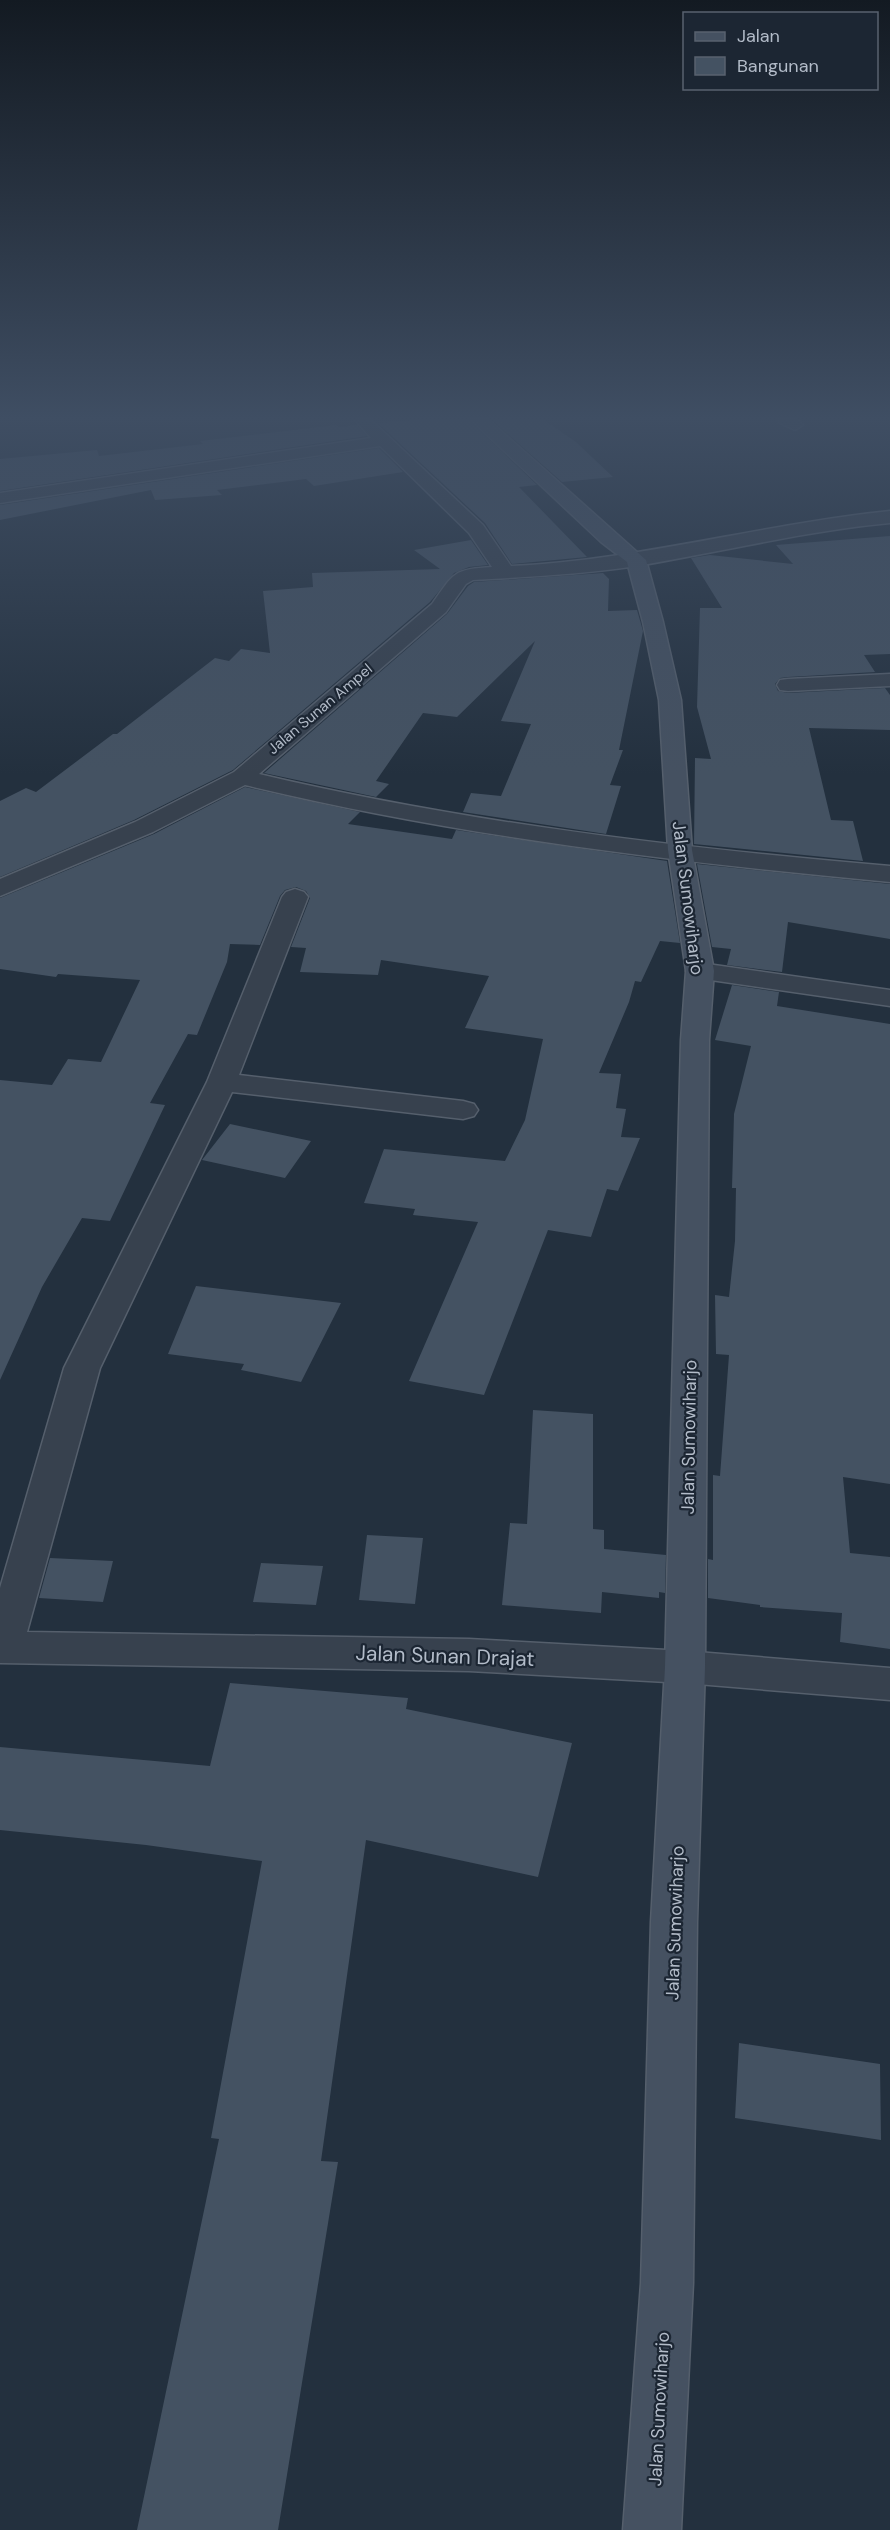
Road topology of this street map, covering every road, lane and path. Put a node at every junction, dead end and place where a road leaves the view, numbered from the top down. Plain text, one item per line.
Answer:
1 (482, 538) edge
2 (608, 538) edge
3 (756, 538) edge
4 (636, 560) junction
5 (505, 572) junction
6 (890, 680) edge
7 (788, 685) dead end
8 (242, 777) junction
9 (680, 850) junction
10 (890, 874) edge
11 (0, 888) edge
12 (295, 897) dead end
13 (700, 971) junction
14 (890, 998) edge
15 (222, 1082) junction
16 (463, 1110) dead end
17 (1, 1647) edge
18 (685, 1667) junction
19 (890, 1684) edge
20 (652, 2530) edge

1 - 5 street
2 - 4 street
3 - 4 street, Jalan Sunan Ampel
4 - 5 street, Jalan Sunan Ampel
4 - 9 street, Jalan Sumowiharjo
5 - 8 street, Jalan Sunan Ampel
6 - 7 street
8 - 9 street
8 - 11 street, Jalan Sunan Ampel
9 - 10 street
9 - 13 street, Jalan Sumowiharjo
12 - 15 street
13 - 14 street
13 - 18 street, Jalan Sumowiharjo
15 - 16 street
15 - 17 street
17 - 18 street, Jalan Sunan Drajat
18 - 19 street, Jalan Sunan Drajat
18 - 20 street, Jalan Sumowiharjo

